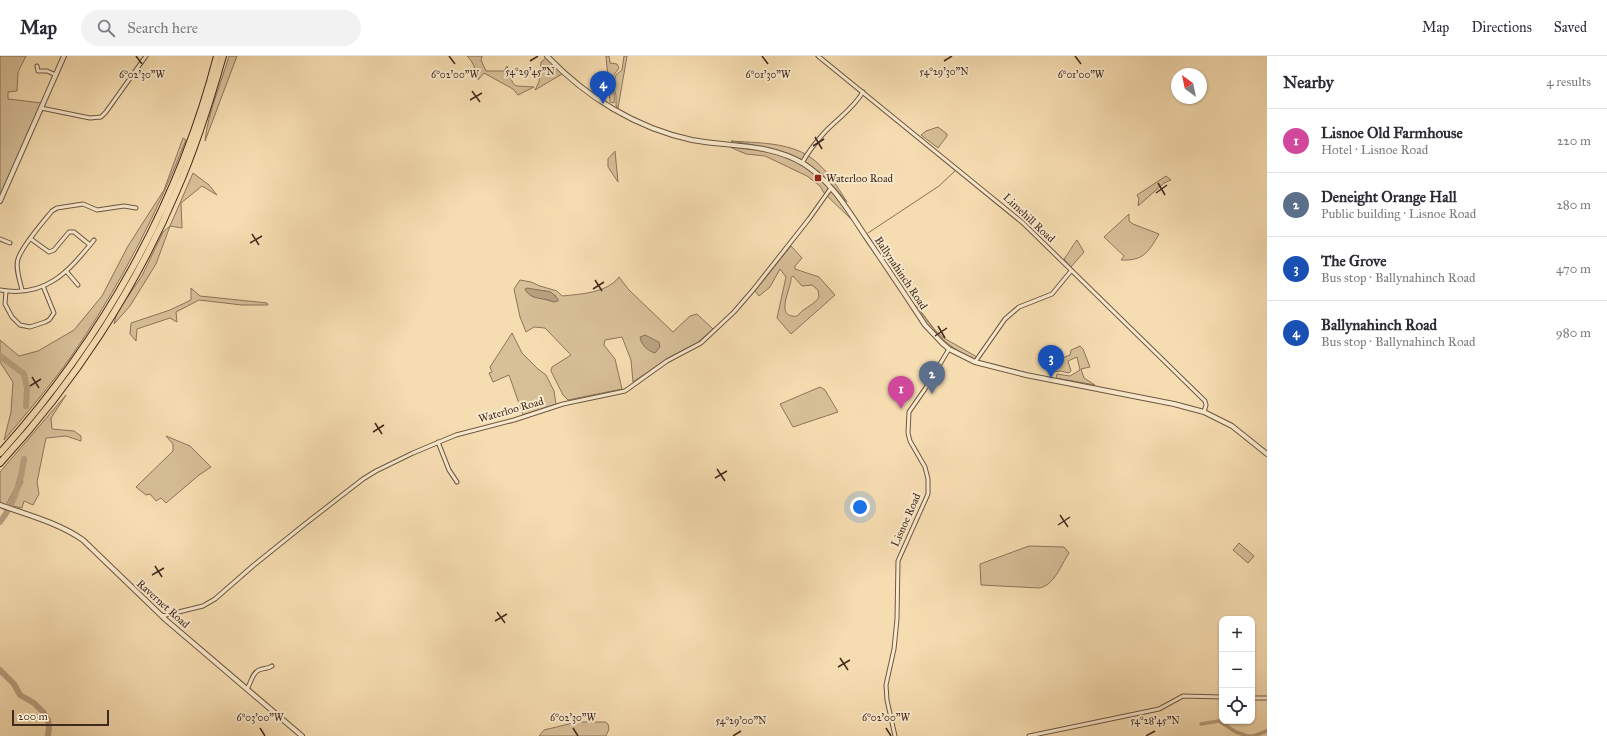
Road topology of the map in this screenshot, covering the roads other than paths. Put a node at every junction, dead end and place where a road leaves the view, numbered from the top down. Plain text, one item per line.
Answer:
1 (64, 56) edge
2 (146, 56) edge
3 (217, 56) edge
4 (223, 56) edge
5 (547, 56) edge
6 (818, 56) edge
7 (37, 66) dead end
8 (38, 71) junction
9 (56, 75) junction
10 (38, 77) dead end
11 (863, 92) junction
12 (41, 108) junction
13 (802, 163) junction
14 (831, 188) junction
15 (0, 201) edge
16 (136, 208) dead end
17 (0, 239) edge
18 (31, 239) junction
19 (94, 240) dead end
20 (10, 243) dead end
21 (90, 245) junction
22 (1071, 271) junction
23 (67, 272) junction
24 (78, 285) dead end
25 (43, 286) junction
26 (0, 290) edge
27 (22, 290) junction
28 (6, 291) junction
29 (949, 349) junction
30 (975, 362) junction
31 (1204, 412) junction
32 (438, 442) junction
33 (0, 453) edge
34 (1267, 454) edge
35 (0, 463) edge
36 (457, 482) dead end
37 (2, 506) edge
38 (162, 616) junction
39 (272, 666) dead end
40 (247, 689) junction
41 (1219, 697) edge
42 (1255, 698) edge
43 (1267, 698) edge
44 (302, 736) edge
45 (895, 736) edge
46 (1029, 736) edge

1 - 9 street
2 - 12 street
3 - 33 highway
4 - 35 highway
5 - 13 street, Ballynahinch Road
6 - 11 street, Limehill Road
7 - 8 street
8 - 9 street
8 - 10 street
9 - 12 street
11 - 13 street
11 - 22 street, Limehill Road
12 - 15 street
13 - 14 street, Ballynahinch Road
14 - 29 street, Ballynahinch Road
14 - 32 street, Waterloo Road
16 - 18 street
17 - 20 street
18 - 21 street
18 - 27 street
19 - 21 street
21 - 23 street
22 - 30 street
22 - 31 street, Limehill Road
23 - 24 street
23 - 25 street
25 - 27 street
25 - 28 street
26 - 28 street
27 - 28 street
29 - 30 street, Ballynahinch Road
29 - 45 street, Lisnoe Road
30 - 31 street, Ballynahinch Road
31 - 34 street, Ballynahinch Road
32 - 36 street
32 - 38 street, Waterloo Road
37 - 38 street, Ravernet Road
38 - 40 street, Ravernet Road
39 - 40 street
40 - 44 street, Ravernet Road
41 - 46 street
42 - 43 street

